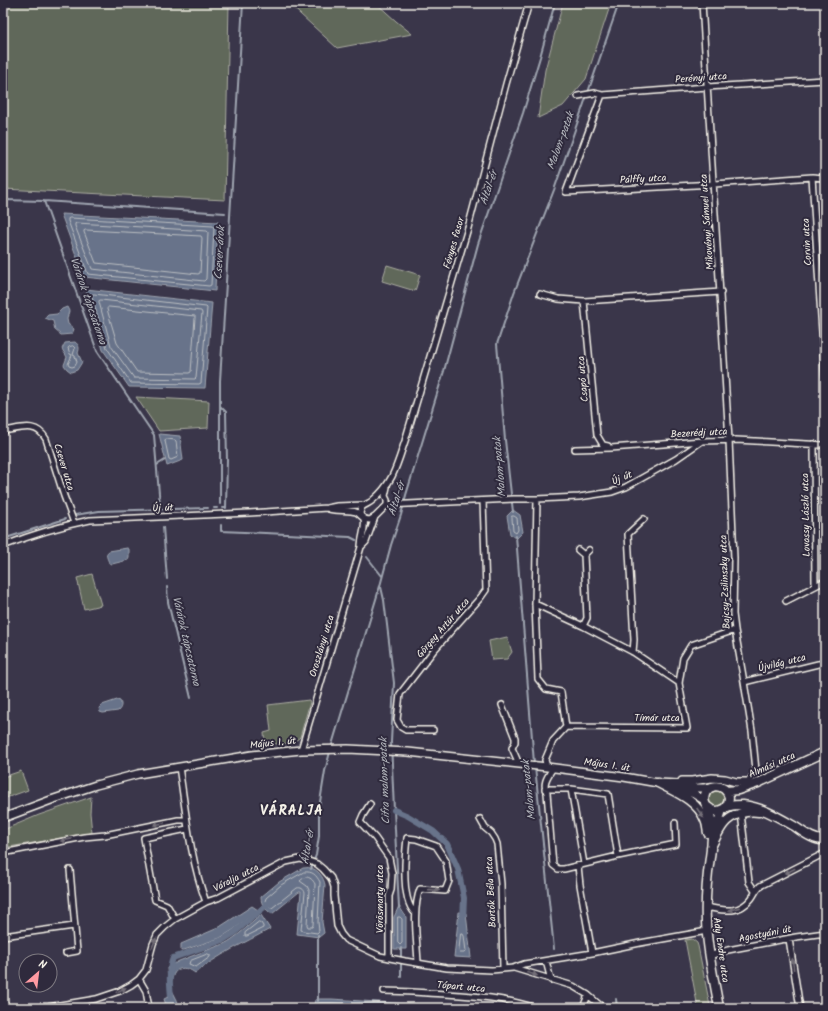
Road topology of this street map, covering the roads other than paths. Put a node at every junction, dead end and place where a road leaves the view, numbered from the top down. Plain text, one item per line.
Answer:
1 (529, 3) edge
2 (702, 3) edge
3 (825, 80) edge
4 (707, 87) junction
5 (602, 95) junction
6 (578, 96) dead end
7 (812, 177) junction
8 (825, 178) edge
9 (714, 184) junction
10 (721, 292) junction
11 (540, 294) dead end
12 (584, 301) junction
13 (822, 306) edge
14 (825, 368) edge
15 (825, 379) edge
16 (3, 431) edge
17 (729, 440) junction
18 (702, 441) junction
19 (814, 444) junction
20 (825, 445) edge
21 (612, 448) junction
22 (575, 449) dead end
23 (387, 486) junction
24 (377, 497) junction
25 (386, 498) junction
26 (537, 499) junction
27 (483, 501) junction
28 (364, 505) junction
29 (387, 505) junction
30 (327, 508) junction
31 (375, 517) junction
32 (362, 518) junction
33 (644, 519) dead end
34 (74, 523) junction
35 (3, 546) edge
36 (362, 547) junction
37 (578, 550) dead end
38 (589, 550) dead end
39 (584, 555) junction
40 (825, 581) edge
41 (815, 586) junction
42 (786, 601) dead end
43 (535, 604) junction
44 (584, 626) junction
45 (735, 630) junction
46 (633, 652) junction
47 (825, 663) edge
48 (679, 682) junction
49 (744, 682) junction
50 (502, 705) dead end
51 (566, 727) junction
52 (433, 730) dead end
53 (301, 750) junction
54 (825, 752) edge
55 (519, 764) junction
56 (179, 767) junction
57 (550, 768) junction
58 (756, 770) junction
59 (778, 773) junction
60 (764, 777) junction
61 (748, 782) junction
62 (658, 783) junction
63 (712, 787) junction
64 (545, 789) junction
65 (571, 789) junction
66 (726, 791) junction
67 (706, 803) junction
68 (370, 804) dead end
69 (724, 809) junction
70 (741, 813) junction
71 (775, 816) junction
72 (3, 818) edge
73 (480, 819) dead end
74 (186, 820) junction
75 (675, 823) dead end
76 (187, 828) junction
77 (825, 840) edge
78 (711, 847) junction
79 (3, 853) edge
80 (825, 853) edge
81 (618, 856) junction
82 (584, 864) junction
83 (578, 866) junction
84 (70, 870) dead end
85 (755, 891) junction
86 (206, 902) junction
87 (706, 907) junction
88 (415, 913) junction
89 (175, 919) junction
90 (74, 926) junction
91 (707, 931) junction
92 (824, 933) edge
93 (3, 936) edge
94 (789, 939) junction
95 (825, 943) edge
96 (66, 952) dead end
97 (592, 953) junction
98 (709, 956) junction
99 (389, 958) junction
100 (546, 961) junction
101 (418, 963) junction
102 (513, 968) junction
103 (503, 969) junction
104 (139, 979) junction
105 (551, 980) junction
106 (384, 991) dead end
107 (588, 995) junction
108 (42, 1008) edge
109 (149, 1008) edge
110 (535, 1008) edge
111 (583, 1008) edge
112 (603, 1008) edge
113 (719, 1008) edge
114 (800, 1008) edge

1 - 23 street, Fényes fasor
2 - 4 street, Mikovényi Sámuel utca
3 - 4 street, Perényi utca
4 - 5 street, Perényi utca
4 - 9 street, Mikovényi Sámuel utca
5 - 6 street, Perényi utca
5 - 9 street, Pálffy utca
7 - 8 street, Pálffy utca
7 - 9 street, Pálffy utca
7 - 13 street, Corvin utca
9 - 10 street, Mikovényi Sámuel utca
10 - 12 street
10 - 17 street, Mikovényi Sámuel utca
11 - 12 street
12 - 21 street, Csapó utca
13 - 14 street, Corvin utca
14 - 15 street, Corvin utca
16 - 34 street, Csever utca
17 - 18 street, Bezerédj utca
17 - 19 street, Bezerédj utca
17 - 45 street, Bajcsy-Zsilinszky utca
18 - 21 street, Bezerédj utca
18 - 26 street, Új út
19 - 20 street, Bezerédj utca
19 - 41 street, Lovassy László utca
21 - 22 street, Bezerédj utca
23 - 24 street, Fényes fasor
23 - 25 street, Fényes fasor
24 - 25 street
24 - 28 street, Fényes fasor
25 - 29 street, Fényes fasor
26 - 27 street, Új út
26 - 43 street
27 - 29 street, Új út
27 - 52 street, Görgey Artúr utca
28 - 30 street, Új út
28 - 32 street, Oroszlányi utca
29 - 31 street
30 - 32 street, Új út
30 - 34 street, Új út
31 - 32 street
31 - 36 street, Oroszlányi utca
32 - 36 street, Oroszlányi utca
33 - 46 street
34 - 35 street, Új út
36 - 53 street, Oroszlányi utca
37 - 39 street
38 - 39 street
39 - 44 street
40 - 41 street
41 - 42 street
43 - 44 street
43 - 51 street
44 - 46 street
45 - 48 street, Tímár utca
45 - 49 street, Bajcsy-Zsilinszky utca
46 - 48 street
47 - 49 street, Újvilág utca
48 - 51 street, Tímár utca
49 - 58 street, Bajcsy-Zsilinszky utca
50 - 55 street
51 - 57 street
53 - 55 main road, Május 1. út
53 - 56 main road, Május 1. út
54 - 59 main road, Almási utca
55 - 57 main road, Május 1. út
56 - 72 main road, Május 1. út
56 - 74 street
57 - 62 main road, Május 1. út
57 - 64 street
58 - 60 street
58 - 61 street
59 - 60 main road
59 - 66 main road, Almási utca
60 - 61 main road
61 - 62 main road
62 - 63 main road, Május 1. út
62 - 67 main road, Május 1. út
62 -> 78 main road
63 - 66 main road
63 - 67 main road
64 - 65 street
64 - 83 street
65 - 81 street
65 - 82 street
66 - 69 main road
67 - 69 main road
67 - 78 main road
68 - 99 street, Vörösmarty utca
69 - 71 main road
69 - 78 main road
70 - 71 main road
70 - 78 main road
70 - 85 street
71 - 77 main road
73 - 103 street, Bartók Béla utca
74 - 76 street
74 -> 79 street
75 - 81 street
76 - 86 street
76 - 89 street
78 - 87 main road, Ady Endre utca
80 -> 85 street
81 - 82 street
82 - 83 street
83 - 97 street
84 - 90 street
85 -> 87 street
86 - 89 street, Váralja utca
86 - 99 street, Váralja utca
87 - 91 main road, Ady Endre utca
88 -> 88 street
88 - 101 street
104 -> 89 street, Váralja utca
90 - 93 street
90 - 96 street
91 - 97 street
91 - 98 main road, Ady Endre utca
92 - 94 street, Agostyáni út
92 - 95 street
94 - 98 street, Agostyáni út
114 -> 94 street
97 - 100 street
98 - 113 main road, Ady Endre utca
99 - 101 street
100 - 102 street
100 - 105 street
101 - 103 street
102 - 103 street
102 -> 105 street
108 -> 104 street
104 - 109 street
105 - 107 street
106 - 110 street, Tópart utca
107 - 111 street
107 - 112 street

